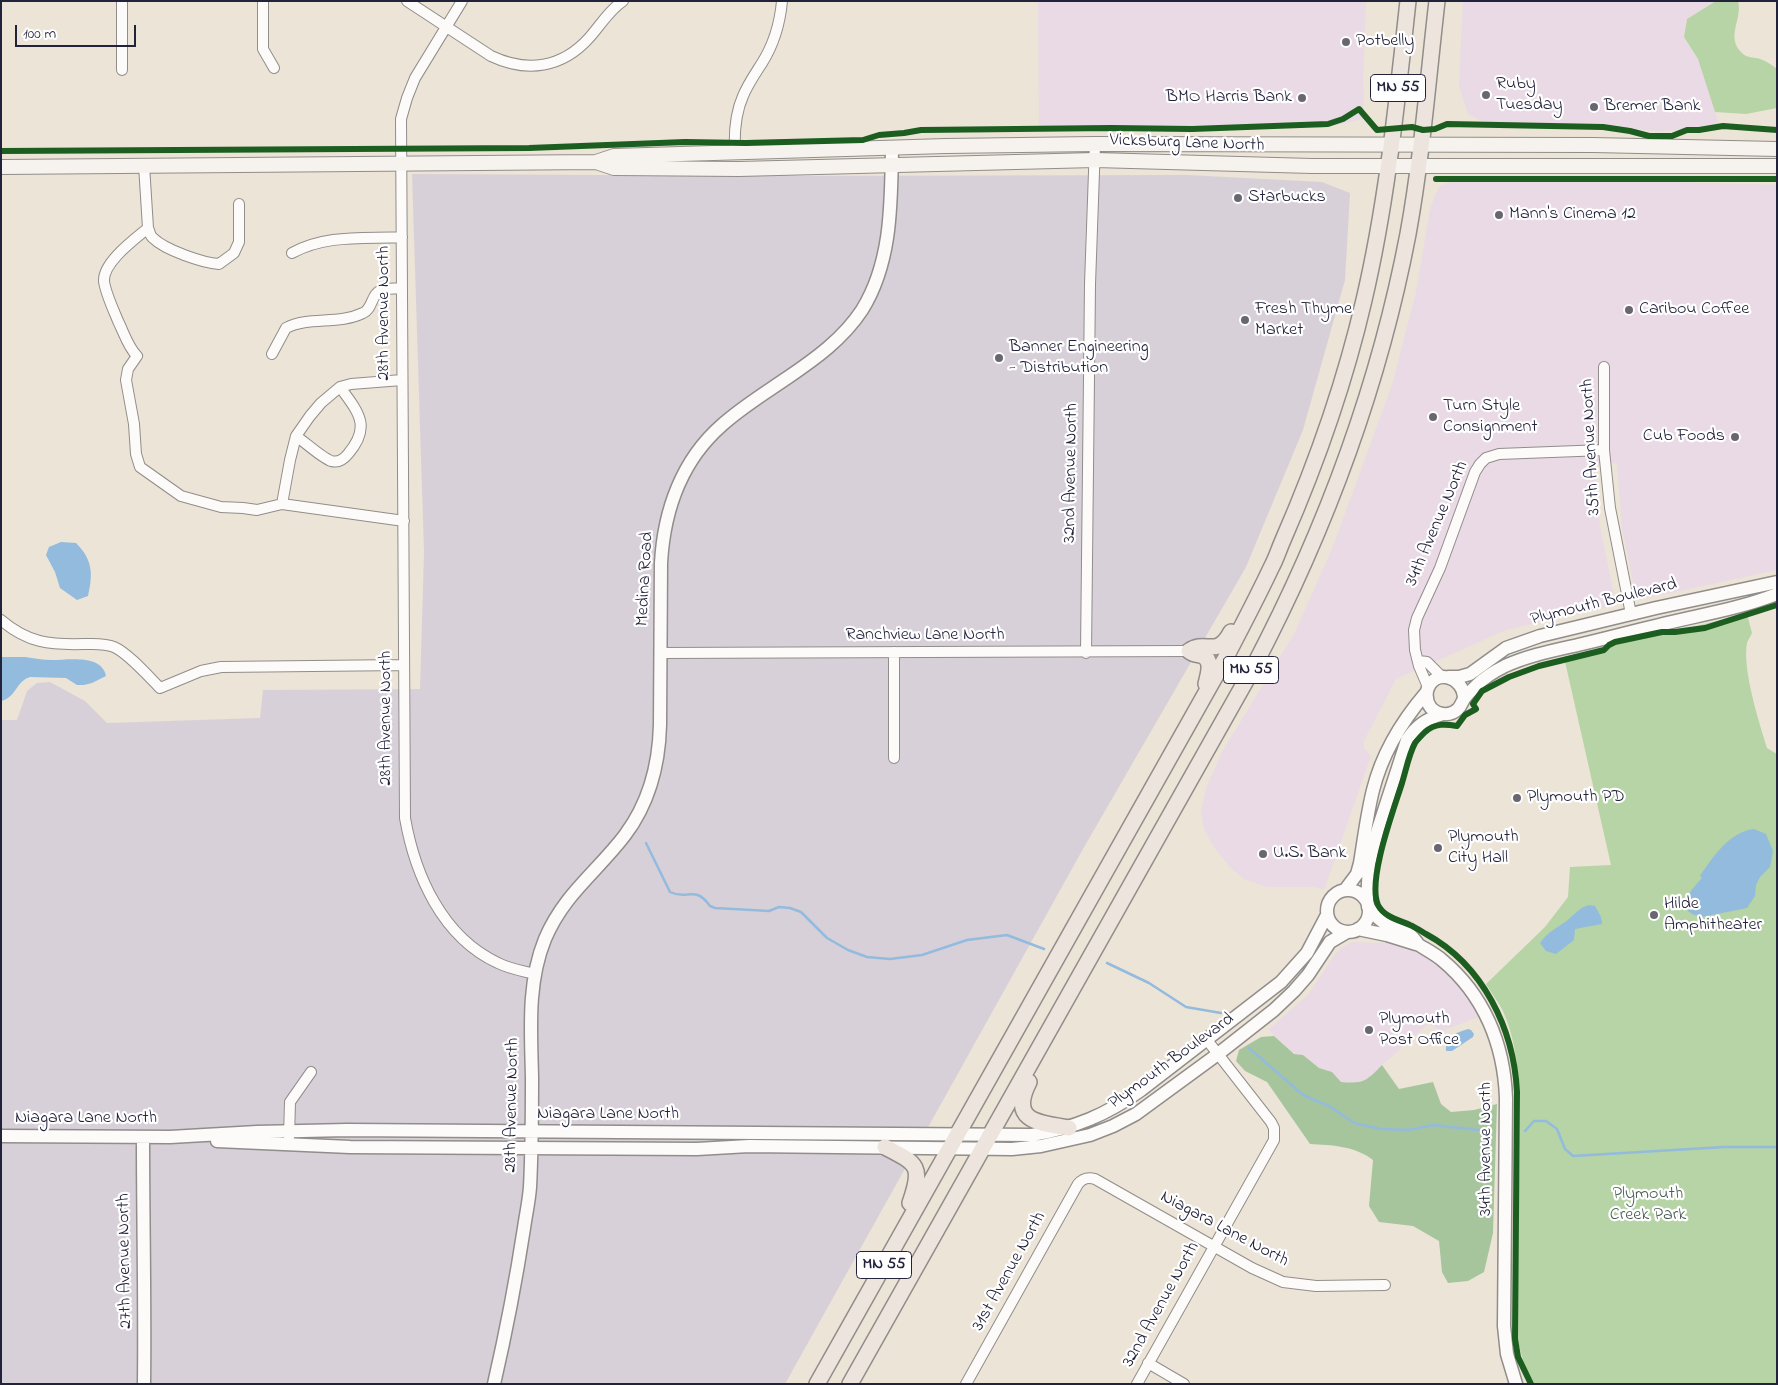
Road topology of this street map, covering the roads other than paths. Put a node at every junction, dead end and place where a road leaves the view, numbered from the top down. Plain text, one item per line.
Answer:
1 (122, 1) edge
2 (263, 1) edge
3 (407, 1) edge
4 (462, 1) edge
5 (623, 1) edge
6 (782, 1) edge
7 (1408, 1) edge
8 (1438, 1) edge
9 (447, 28) junction
10 (274, 68) dead end
11 (122, 70) dead end
12 (1095, 144) junction
13 (1392, 146) junction
14 (1421, 146) junction
15 (892, 148) junction
16 (1777, 149) edge
17 (735, 153) junction
18 (1095, 160) junction
19 (596, 162) junction
20 (402, 164) junction
21 (144, 165) junction
22 (892, 165) junction
23 (1389, 166) junction
24 (1419, 166) junction
25 (1777, 166) edge
26 (1, 167) edge
27 (239, 204) dead end
28 (148, 228) junction
29 (402, 237) junction
30 (292, 253) dead end
31 (402, 288) junction
32 (272, 354) dead end
33 (1604, 367) dead end
34 (402, 380) junction
35 (340, 387) junction
36 (296, 436) junction
37 (1604, 450) junction
38 (282, 504) junction
39 (404, 521) junction
40 (1282, 541) junction
41 (1777, 582) edge
42 (1777, 594) edge
43 (1630, 614) junction
44 (1, 620) edge
45 (1189, 651) junction
46 (894, 652) junction
47 (661, 653) junction
48 (1086, 653) junction
49 (1419, 661) junction
50 (404, 665) junction
51 (1445, 677) junction
52 (1427, 690) junction
53 (1464, 699) junction
54 (1202, 700) junction
55 (1443, 714) junction
56 (894, 758) dead end
57 (1345, 890) junction
58 (1368, 905) junction
59 (1327, 915) junction
60 (1353, 930) junction
61 (1419, 944) junction
62 (535, 974) junction
63 (1057, 1016) junction
64 (1207, 1040) junction
65 (1218, 1054) junction
66 (311, 1072) dead end
67 (1068, 1128) junction
68 (289, 1132) junction
69 (532, 1132) junction
70 (1, 1136) edge
71 (170, 1137) junction
72 (143, 1138) junction
73 (953, 1140) junction
74 (986, 1142) junction
75 (290, 1145) junction
76 (885, 1147) junction
77 (531, 1148) junction
78 (1086, 1178) joint
79 (895, 1245) junction
80 (1214, 1247) junction
81 (1384, 1285) dead end
82 (1148, 1363) junction
83 (144, 1384) edge
84 (494, 1384) edge
85 (817, 1384) edge
86 (850, 1384) edge
87 (966, 1384) edge
88 (1137, 1384) edge
89 (1184, 1384) edge
90 (1516, 1384) edge

1 - 11 street
2 - 10 street
3 - 9 street
4 - 9 street, 28th Avenue North
5 - 9 street
6 - 17 street
7 - 13 main road, MN 55
8 - 14 main road, MN 55
9 - 20 street, 28th Avenue North
12 - 13 main road, Vicksburg Lane North
12 - 15 main road, Vicksburg Lane North
12 - 18 street, 32nd Avenue North
13 - 14 main road, Vicksburg Lane North
13 - 23 main road, MN 55
14 - 16 main road, Vicksburg Lane North
14 - 24 main road, MN 55
15 - 17 main road, Vicksburg Lane North
15 - 22 street, Medina Road
17 - 19 main road, Vicksburg Lane North
18 - 22 main road, Vicksburg Lane North
18 - 23 main road, Vicksburg Lane North
18 - 48 street, 32nd Avenue North
19 - 20 main road, Vicksburg Lane North
19 - 22 main road, Vicksburg Lane North
20 - 21 main road, Vicksburg Lane North
20 - 29 street, 28th Avenue North
21 - 26 main road, Vicksburg Lane North
21 - 28 street
22 - 47 street, Medina Road
23 - 24 main road, Vicksburg Lane North
23 - 40 main road, MN 55
24 - 25 main road, Vicksburg Lane North
24 - 63 main road, MN 55
27 - 28 street
28 - 38 street
29 - 30 street
29 - 31 street, 28th Avenue North
31 - 32 street
31 - 34 street, 28th Avenue North
33 - 37 street, 35th Avenue North
34 - 35 street
34 - 39 street, 28th Avenue North
35 - 36 street
35 - 36 street
36 - 38 street
37 - 43 street, 35th Avenue North
37 - 49 street, 34th Avenue North
38 - 39 street
39 - 50 street, 28th Avenue North
40 - 45 main road
40 - 54 main road, MN 55
41 - 43 street, Plymouth Boulevard
42 - 53 street, Plymouth Boulevard
43 - 51 street, Plymouth Boulevard
44 - 50 street
45 - 48 street, Ranchview Lane North
45 - 54 main road
46 - 47 street, Ranchview Lane North
46 - 48 street, Ranchview Lane North
46 - 56 street
47 - 62 street, Medina Road
49 - 51 street
49 - 52 street, 34th Avenue North
50 - 62 street, 28th Avenue North
51 - 52 street
51 - 53 street
52 - 55 street
52 - 57 street
53 - 55 street
54 - 73 main road, MN 55
55 - 58 street
57 - 58 street
57 - 59 street
58 - 60 street
58 - 61 street, 34th Avenue North
59 - 60 street
59 - 64 street, Plymouth Boulevard
60 - 61 street, 34th Avenue North
60 - 65 street, Plymouth Boulevard
61 - 90 street, 34th Avenue North
62 - 69 street, 28th Avenue North
63 - 67 main road
63 - 74 main road, MN 55
64 - 65 street, 32nd Avenue North
64 - 67 street, Plymouth Boulevard
65 - 74 street, Plymouth Boulevard
65 - 80 street, 32nd Avenue North
66 - 68 street
67 - 74 street, Plymouth Boulevard
68 - 69 street, Niagara Lane North
68 - 71 street, Niagara Lane North
68 - 75 street
69 - 73 street, Niagara Lane North
69 - 77 street, 28th Avenue North
70 - 72 street, Niagara Lane North
71 - 72 street, Niagara Lane North
71 - 75 street, Niagara Lane North
72 - 83 street, 27th Avenue North
73 - 74 street, Plymouth Boulevard
73 - 76 street, Niagara Lane North
73 - 79 main road, MN 55
74 - 86 main road, MN 55
75 - 77 street, Niagara Lane North
76 - 77 street, Niagara Lane North
76 - 79 main road
77 - 84 street, 28th Avenue North
78 - 80 street, Niagara Lane North
78 - 87 street, 31st Avenue North
79 - 85 main road, MN 55
80 - 81 street, Niagara Lane North
80 - 82 street, 32nd Avenue North
82 - 88 street, 32nd Avenue North
82 - 89 street

